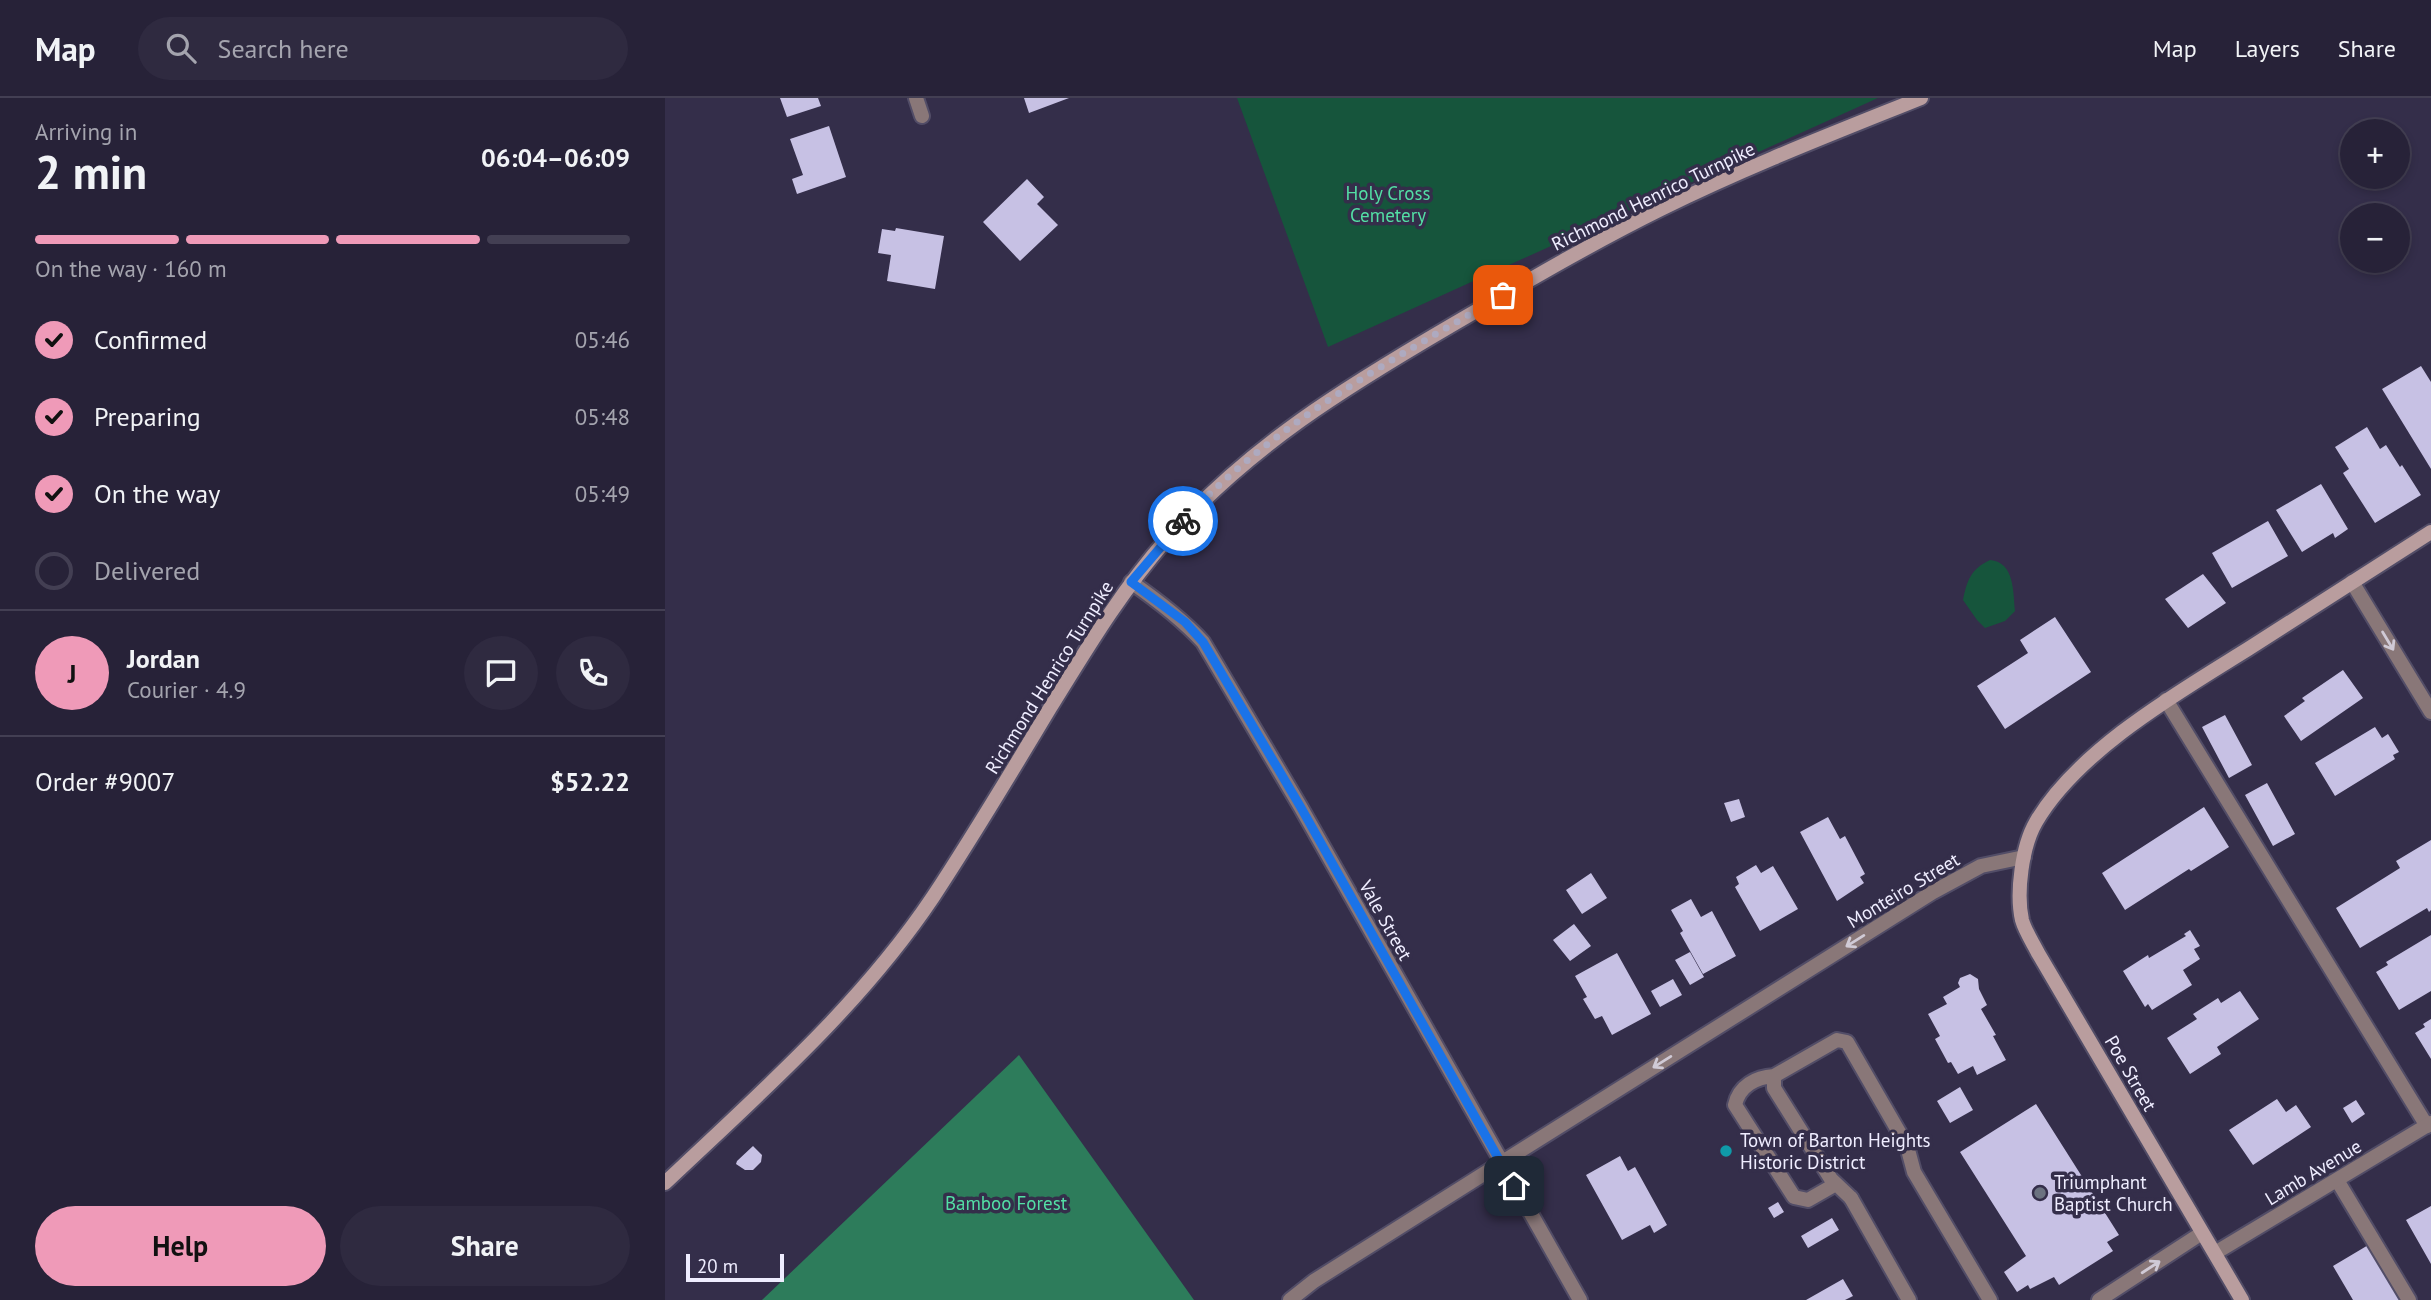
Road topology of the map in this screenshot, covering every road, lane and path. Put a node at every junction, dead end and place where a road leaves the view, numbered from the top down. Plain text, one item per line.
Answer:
1 (916, 98) edge
2 (1921, 98) edge
3 (922, 116) dead end
4 (2431, 532) edge
5 (1131, 582) junction
6 (2352, 582) junction
7 (2167, 700) junction
8 (2431, 712) edge
9 (2024, 857) junction
10 (1774, 1076) junction
11 (2429, 1124) edge
12 (1501, 1163) junction
13 (2337, 1180) junction
14 (665, 1183) edge
15 (1836, 1184) junction
16 (2202, 1233) junction
17 (2215, 1253) junction
18 (1290, 1300) edge
19 (1580, 1300) edge
20 (1909, 1300) edge
21 (1990, 1300) edge
22 (2099, 1300) edge
23 (2242, 1300) edge
24 (2409, 1300) edge

1 - 3 street
2 - 5 street, Richmond Henrico Turnpike
4 - 6 street
5 - 12 street, Vale Street
5 - 14 street, Richmond Henrico Turnpike
6 - 7 street
6 -> 8 street
7 - 9 street
7 - 11 street
9 -> 12 street, Monteiro Street
9 - 16 street, Poe Street
10 - 15 street
10 - 15 street
10 - 21 street
11 - 13 street, Lamb Avenue
12 - 18 street, Monteiro Street
12 - 19 street, Vale Street
13 - 17 street, Lamb Avenue
13 - 24 street
15 - 20 street
16 - 17 street, Poe Street
22 -> 16 street
17 - 23 street, Poe Street

